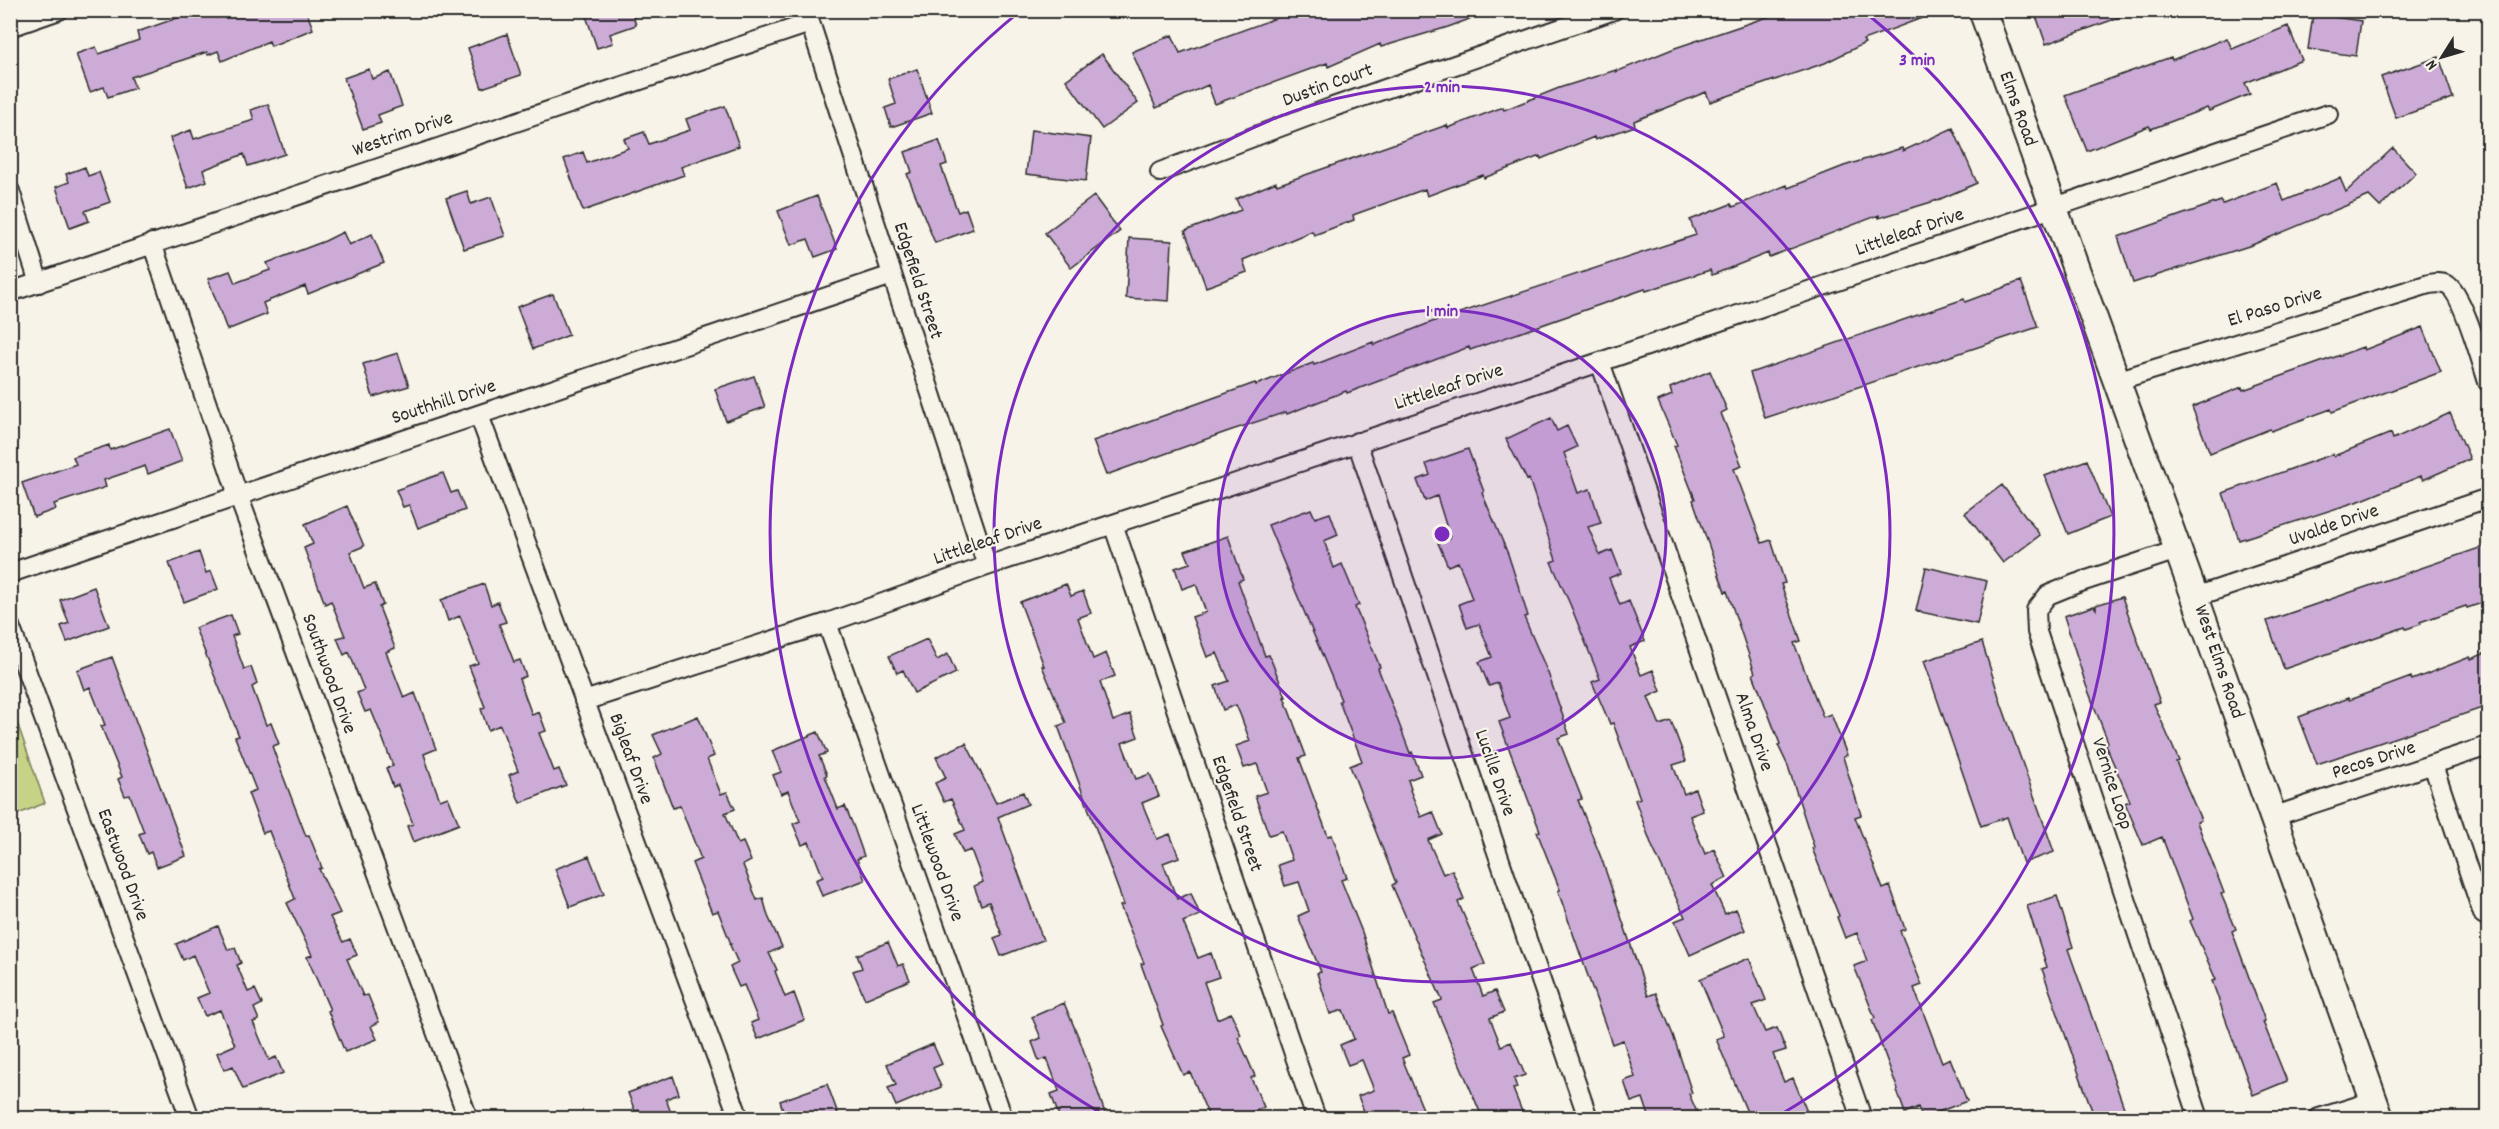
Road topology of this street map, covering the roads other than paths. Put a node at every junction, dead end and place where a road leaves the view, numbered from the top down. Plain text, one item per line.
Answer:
1 (59, 10) edge
2 (1614, 10) edge
3 (1982, 10) edge
4 (808, 17) edge
5 (10, 27) edge
6 (2328, 114) dead end
7 (1160, 172) dead end
8 (10, 191) edge
9 (2052, 208) junction
10 (152, 243) junction
11 (892, 275) junction
12 (39, 283) junction
13 (10, 292) edge
14 (1600, 362) junction
15 (2116, 381) junction
16 (2488, 382) edge
17 (479, 415) junction
18 (1357, 442) junction
19 (238, 495) junction
20 (2488, 498) edge
21 (1113, 524) junction
22 (2177, 550) junction
23 (987, 566) junction
24 (10, 573) edge
25 (2195, 597) junction
26 (827, 623) junction
27 (10, 626) edge
28 (584, 701) junction
29 (2488, 746) edge
30 (2433, 765) junction
31 (2272, 817) junction
32 (2488, 917) edge
33 (2377, 1110) edge
34 (190, 1119) edge
35 (468, 1119) edge
36 (739, 1119) edge
37 (1003, 1119) edge
38 (1316, 1119) edge
39 (1588, 1119) edge
40 (1862, 1119) edge
41 (2199, 1119) edge
42 (2319, 1119) edge

1 - 5 street
2 - 7 street, Dustin Court
3 - 9 main road, Elms Road
4 - 10 street, Westrim Drive
4 - 11 street, Edgefield Street
6 - 9 street, Littleleaf Drive
8 - 12 street
9 - 14 street, Littleleaf Drive
9 - 15 main road, West Elms Road
10 - 12 street, Westrim Drive
10 - 19 street, Southwood Drive
11 - 17 street, Southhill Drive
11 - 23 street, Edgefield Street
12 - 13 street, Westrim Drive
14 - 18 street, Littleleaf Drive
14 - 40 street, Alma Drive
15 - 16 street, El Paso Drive
15 - 22 main road, West Elms Road
17 - 19 street, Southhill Drive
17 - 28 street, Bigleaf Drive
18 - 21 street, Littleleaf Drive
18 - 39 street, Lucille Drive
19 - 24 street, Southhill Drive
19 - 35 street, Southwood Drive
20 - 25 street, Uvalde Drive
21 - 23 street, Littleleaf Drive
21 - 38 street, Edgefield Street
22 - 25 main road, West Elms Road
22 - 41 street, Vernice Loop
23 - 26 street, Littleleaf Drive
25 - 31 main road, West Elms Road
26 - 28 street, Littleleaf Drive
26 - 37 street, Littlewood Drive
27 - 34 street, Eastwood Drive
28 - 36 street, Bigleaf Drive
29 - 30 street, Pecos Drive
30 - 31 street, Pecos Drive
30 - 32 street
31 - 33 main road, West Elms Road
33 - 42 street

